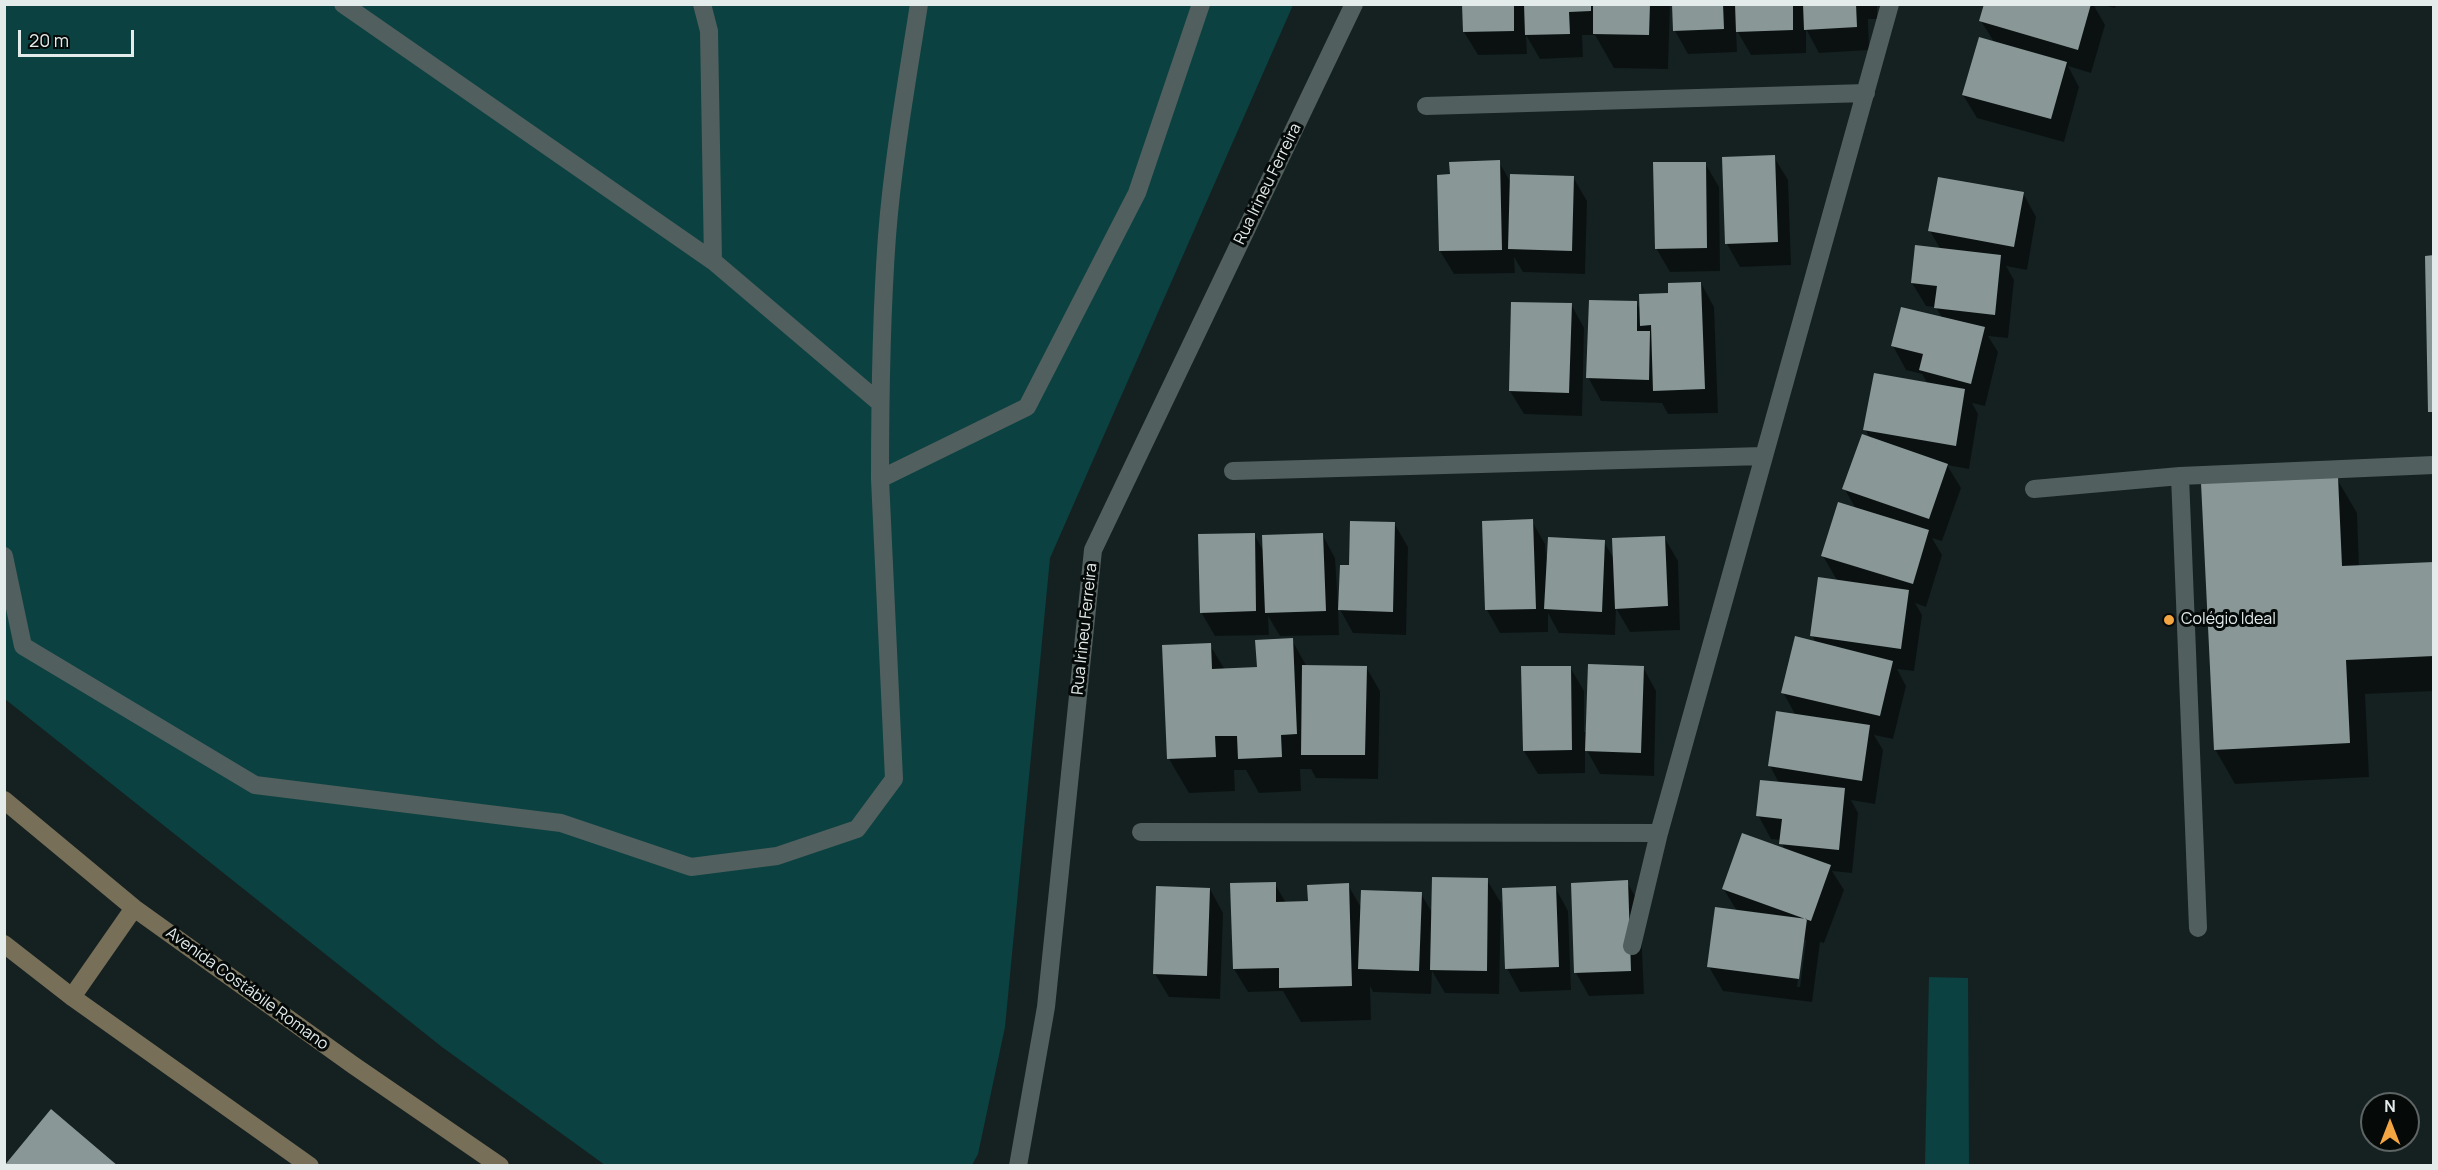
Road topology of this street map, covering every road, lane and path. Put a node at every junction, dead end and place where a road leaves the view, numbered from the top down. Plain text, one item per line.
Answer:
1 (343, 4) edge
2 (702, 4) edge
3 (919, 4) edge
4 (1201, 4) edge
5 (1354, 4) edge
6 (1890, 4) edge
7 (1866, 93) junction
8 (1426, 106) dead end
9 (713, 261) junction
10 (880, 403) junction
11 (1763, 456) junction
12 (2433, 465) edge
13 (1233, 471) dead end
14 (2180, 476) junction
15 (880, 479) junction
16 (2034, 489) dead end
17 (4, 556) edge
18 (4, 800) edge
19 (1141, 832) dead end
20 (1659, 834) junction
21 (134, 908) junction
22 (2198, 928) dead end
23 (4, 944) edge
24 (1632, 946) dead end
25 (72, 997) junction
26 (310, 1166) edge
27 (500, 1166) edge
28 (1018, 1166) edge

1 - 9 street
2 - 9 street
3 - 10 street
4 - 15 street
5 - 28 street, Rua Irineu Ferreira
6 - 7 street
7 - 8 street
7 - 11 street
9 - 10 street
10 - 15 street
11 - 13 street
11 - 20 street
12 - 14 street
14 - 16 street
14 - 22 street
15 - 17 street
18 - 21 main road, Avenida Costábile Romano
19 - 20 street
20 - 24 street
21 - 25 main road
21 - 27 main road, Avenida Costábile Romano
23 - 25 main road
25 - 26 main road

